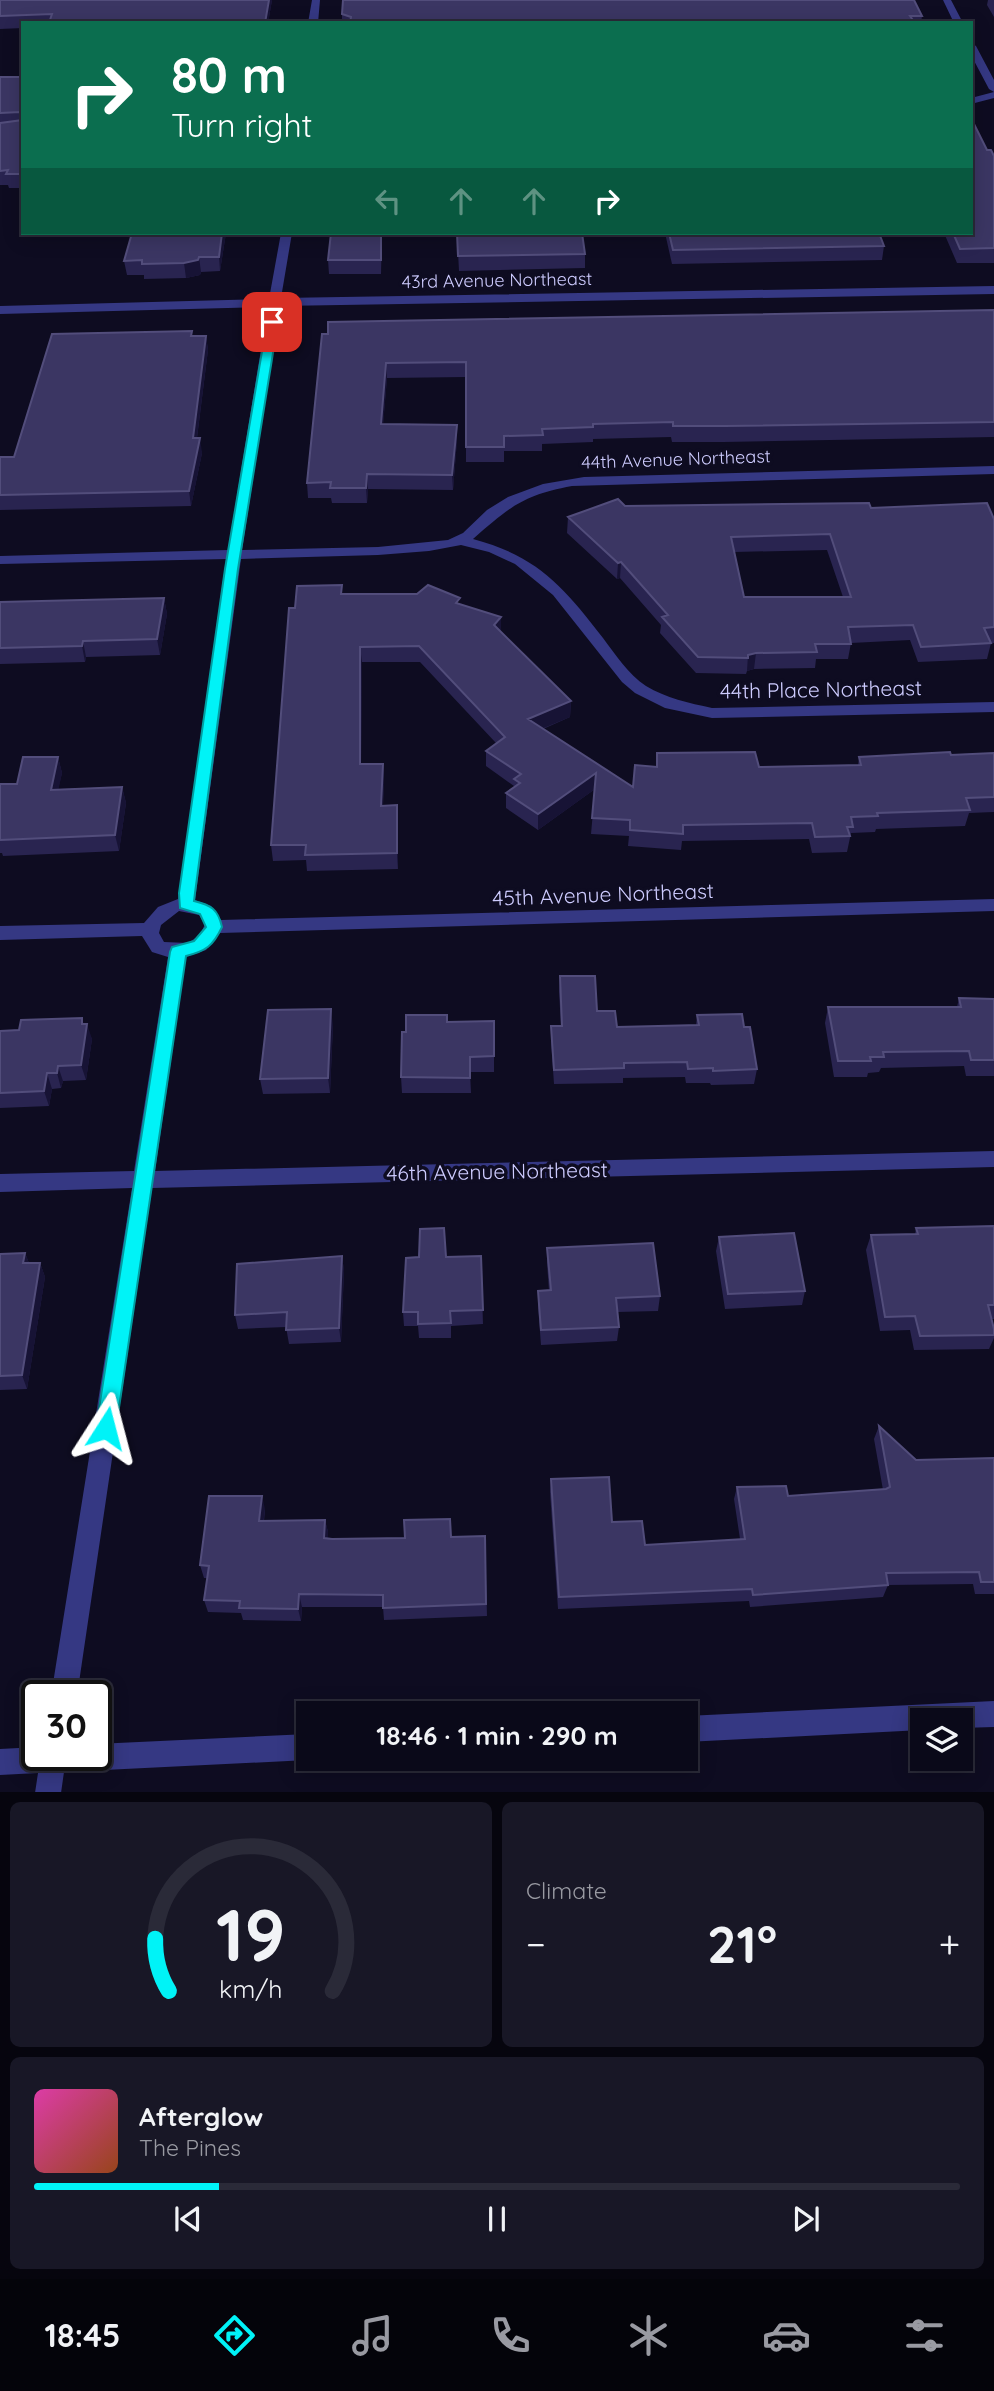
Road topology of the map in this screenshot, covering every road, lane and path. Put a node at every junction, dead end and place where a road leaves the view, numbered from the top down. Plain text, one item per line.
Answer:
1 (316, 0) edge
2 (947, 0) edge
3 (313, 21) edge
4 (958, 21) edge
5 (973, 50) edge
6 (994, 89) edge
7 (994, 95) edge
8 (973, 100) edge
9 (286, 235) edge
10 (994, 290) edge
11 (275, 302) junction
12 (0, 310) edge
13 (994, 470) edge
14 (463, 541) junction
15 (234, 555) junction
16 (0, 560) edge
17 (994, 707) edge
18 (186, 904) junction
19 (994, 905) edge
20 (214, 927) junction
21 (150, 929) junction
22 (0, 933) edge
23 (178, 952) junction
24 (994, 1159) edge
25 (145, 1179) junction
26 (0, 1184) edge
27 (67, 1680) edge
28 (994, 1714) edge
29 (698, 1728) edge
30 (296, 1748) edge
31 (112, 1755) edge
32 (21, 1760) edge
33 (0, 1762) edge
34 (52, 1771) edge
35 (48, 1792) edge

1 - 3 street
2 - 4 street
5 - 6 street
7 - 8 street
9 - 11 street
10 - 11 street, 43rd Avenue Northeast
11 - 12 street, 43rd Avenue Northeast
11 - 15 street
13 - 14 street, 44th Avenue Northeast
14 - 15 street
14 - 17 street, 44th Place Northeast
15 - 16 street
15 - 18 street
18 - 20 street
18 - 21 street
19 - 20 street, 45th Avenue Northeast
20 - 23 street
21 - 22 street
21 - 23 street
23 - 25 street
24 - 25 street, 46th Avenue Northeast
25 - 26 street, 46th Avenue Northeast
25 - 27 street
28 - 29 street
30 - 31 street
32 - 33 street
34 - 35 street

